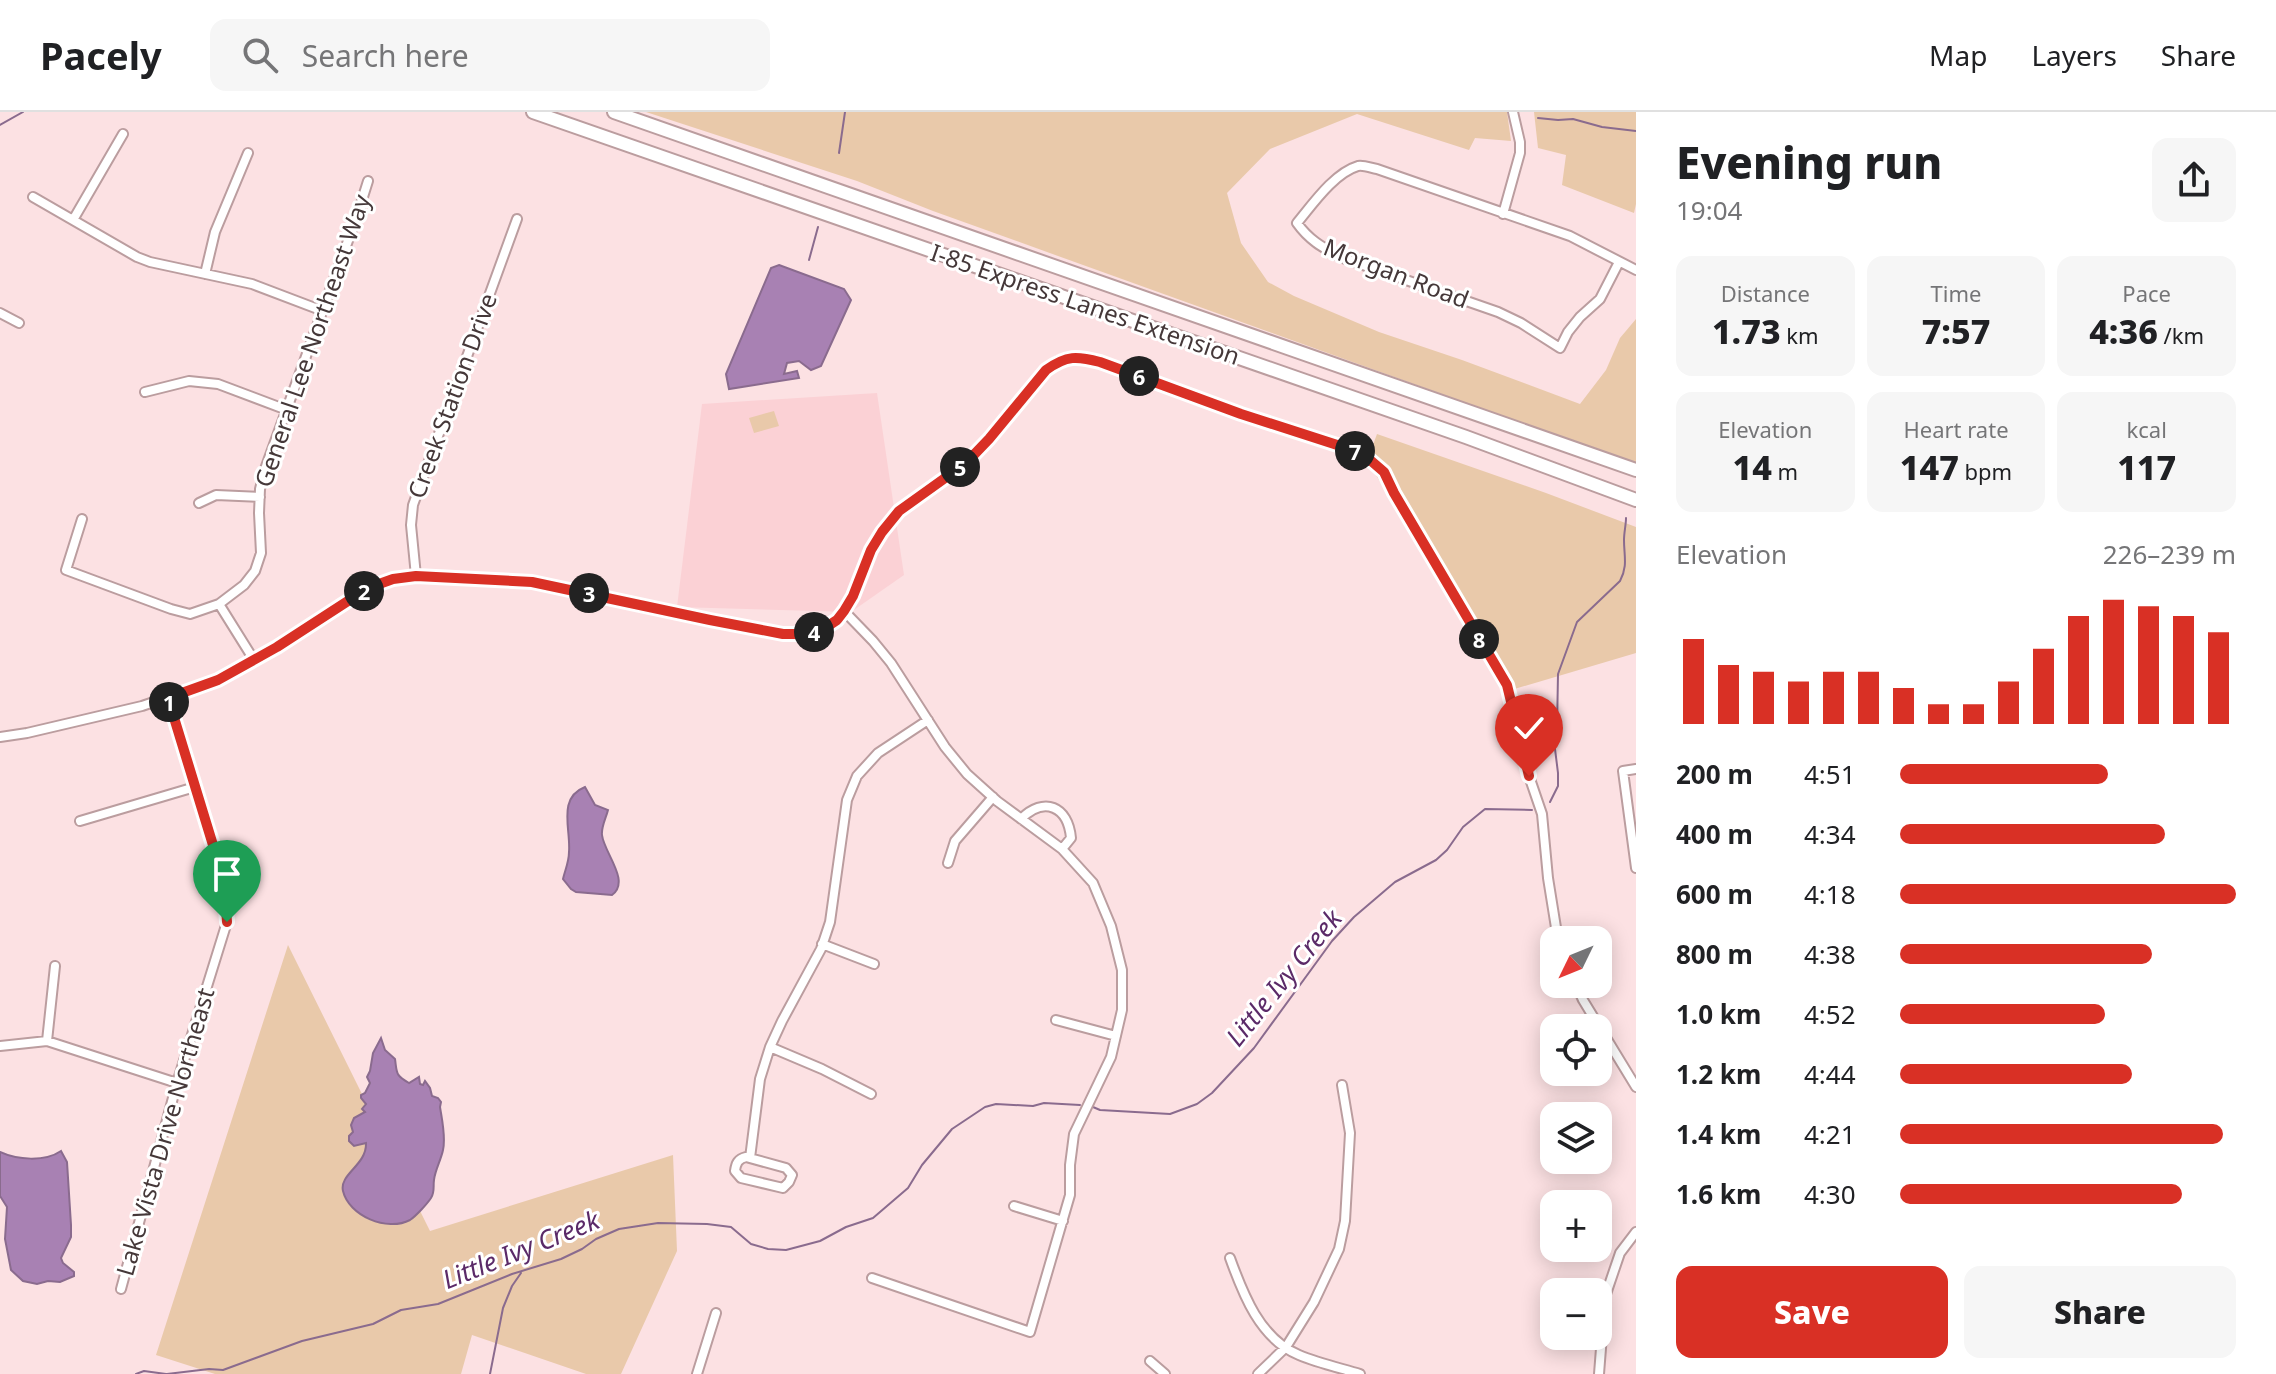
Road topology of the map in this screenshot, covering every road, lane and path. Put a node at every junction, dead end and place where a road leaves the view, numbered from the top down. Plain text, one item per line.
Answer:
1 (533, 112) edge
2 (614, 112) edge
3 (1513, 112) edge
4 (123, 134) dead end
5 (248, 153) dead end
6 (368, 181) dead end
7 (33, 197) dead end
8 (1503, 214) junction
9 (517, 219) dead end
10 (73, 220) junction
11 (1619, 262) junction
12 (1636, 270) edge
13 (205, 274) junction
14 (323, 311) junction
15 (0, 313) edge
16 (19, 323) dead end
17 (145, 392) dead end
18 (287, 410) junction
19 (1636, 470) edge
20 (260, 497) junction
21 (1636, 500) edge
22 (199, 503) dead end
23 (82, 519) dead end
24 (416, 576) junction
25 (219, 604) junction
26 (844, 611) junction
27 (254, 660) junction
28 (168, 698) junction
29 (928, 720) junction
30 (0, 737) edge
31 (1636, 769) edge
32 (195, 787) junction
33 (993, 797) junction
34 (1021, 819) junction
35 (80, 821) dead end
36 (1062, 849) junction
37 (948, 863) dead end
38 (1636, 868) edge
39 (1556, 926) edge
40 (822, 944) junction
41 (874, 964) dead end
42 (55, 966) dead end
43 (1582, 998) edge
44 (1056, 1020) dead end
45 (1116, 1036) junction
46 (47, 1041) junction
47 (0, 1046) edge
48 (770, 1047) junction
49 (177, 1083) junction
50 (1342, 1085) dead end
51 (1636, 1087) edge
52 (871, 1094) dead end
53 (750, 1158) junction
54 (1014, 1206) dead end
55 (1063, 1221) junction
56 (1636, 1232) edge
57 (1230, 1258) dead end
58 (872, 1278) dead end
59 (121, 1289) dead end
60 (716, 1313) dead end
61 (1286, 1347) junction
62 (1150, 1361) dead end
63 (697, 1374) edge
64 (1165, 1374) edge
65 (1258, 1374) edge
66 (1360, 1374) edge
67 (1599, 1374) edge

1 - 21 highway, I-85 Express Lanes Extension
2 - 19 highway, I-85 Express Lanes Extension
3 - 8 street
4 - 10 street
5 - 13 street
6 - 14 street, General Lee Northeast Way
7 - 10 street
8 - 11 street, Morgan Road
8 - 11 street, Morgan Road
9 - 24 street, Creek Station Drive
10 - 13 street
11 - 12 street, Morgan Road
13 - 14 street
14 - 18 street, General Lee Northeast Way
15 - 16 street
17 - 18 street
18 - 20 street, General Lee Northeast Way
20 - 22 street
20 - 25 street, General Lee Northeast Way
23 - 25 street, General Lee Northeast Way
24 - 26 street
24 - 27 street
25 - 27 street
26 - 29 street
26 - 39 street
27 - 28 street
28 - 30 street
28 - 32 street, Lake Vista Drive Northeast
29 - 33 street
29 - 40 street
31 - 38 street
32 - 35 street
32 - 49 street, Lake Vista Drive Northeast
33 - 34 street
33 - 37 street
34 - 36 street
34 - 36 street
36 - 45 street
40 - 41 street
40 - 48 street
42 - 46 street
43 - 51 street
44 - 45 street
45 - 55 street
46 - 47 street
46 - 49 street
48 - 52 street
48 - 53 street
49 - 59 street, Lake Vista Drive Northeast
50 - 61 street
53 - 53 street
54 - 55 street
55 - 58 street
56 - 67 street
57 - 61 street
60 - 63 street
61 - 65 street
61 - 66 street
62 - 64 street

